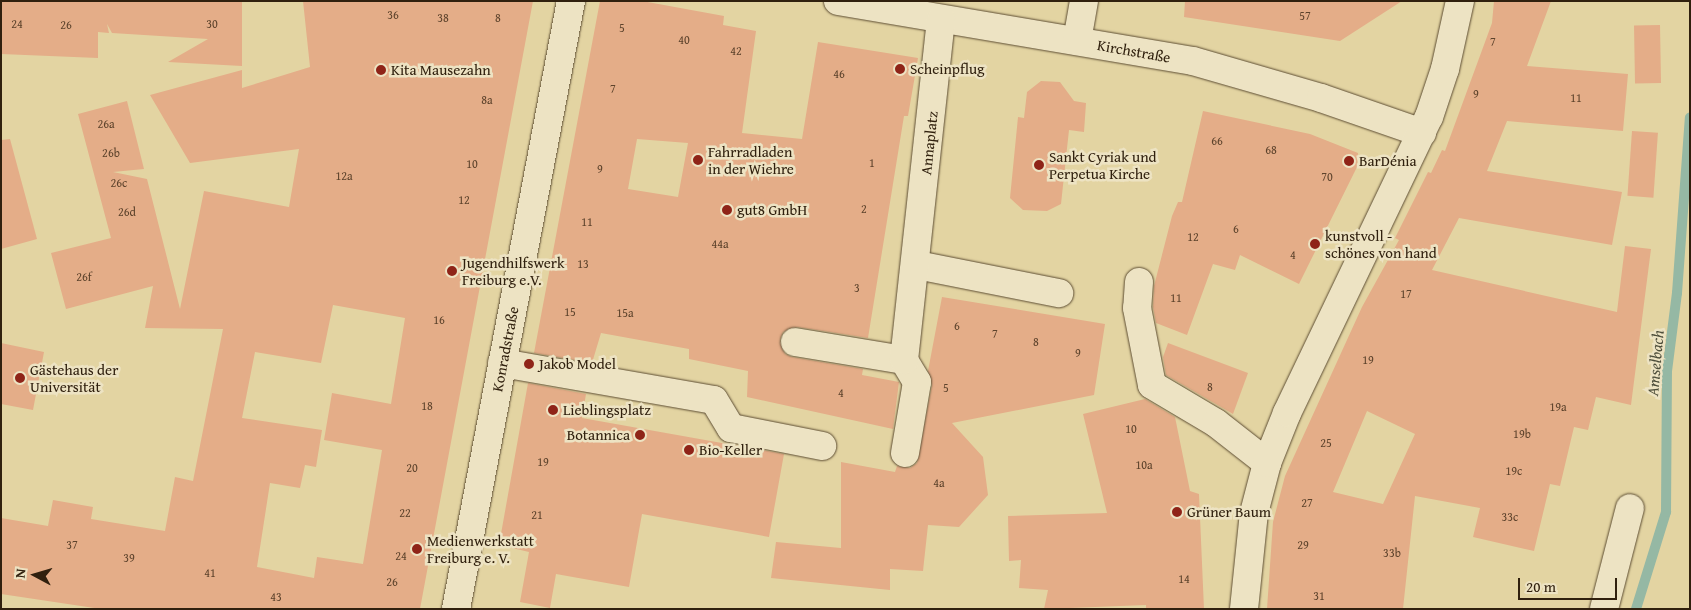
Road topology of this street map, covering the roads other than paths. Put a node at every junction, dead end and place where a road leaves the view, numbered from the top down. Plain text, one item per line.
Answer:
1 (571, 1) edge
2 (838, 1) edge
3 (1084, 1) edge
4 (1460, 1) edge
5 (941, 20) junction
6 (1077, 41) junction
7 (1422, 133) junction
8 (917, 266) junction
9 (1139, 282) dead end
10 (1059, 293) dead end
11 (795, 342) dead end
12 (904, 360) junction
13 (502, 363) junction
14 (822, 446) dead end
15 (905, 453) dead end
16 (1267, 463) junction
17 (1630, 508) dead end
18 (456, 609) edge
19 (1244, 609) edge
20 (1604, 609) edge

1 - 13 street, Konradstraße
2 - 5 street, Kirchstraße
3 - 6 street
4 - 7 street
5 - 6 street, Kirchstraße
5 - 8 street, Annaplatz
6 - 7 street, Kirchstraße
7 - 16 street
8 - 10 street
8 - 12 street, Annaplatz
9 - 16 street
11 - 12 street
12 - 15 street
13 - 14 street
13 - 18 street, Konradstraße
16 - 19 street
17 - 20 street

